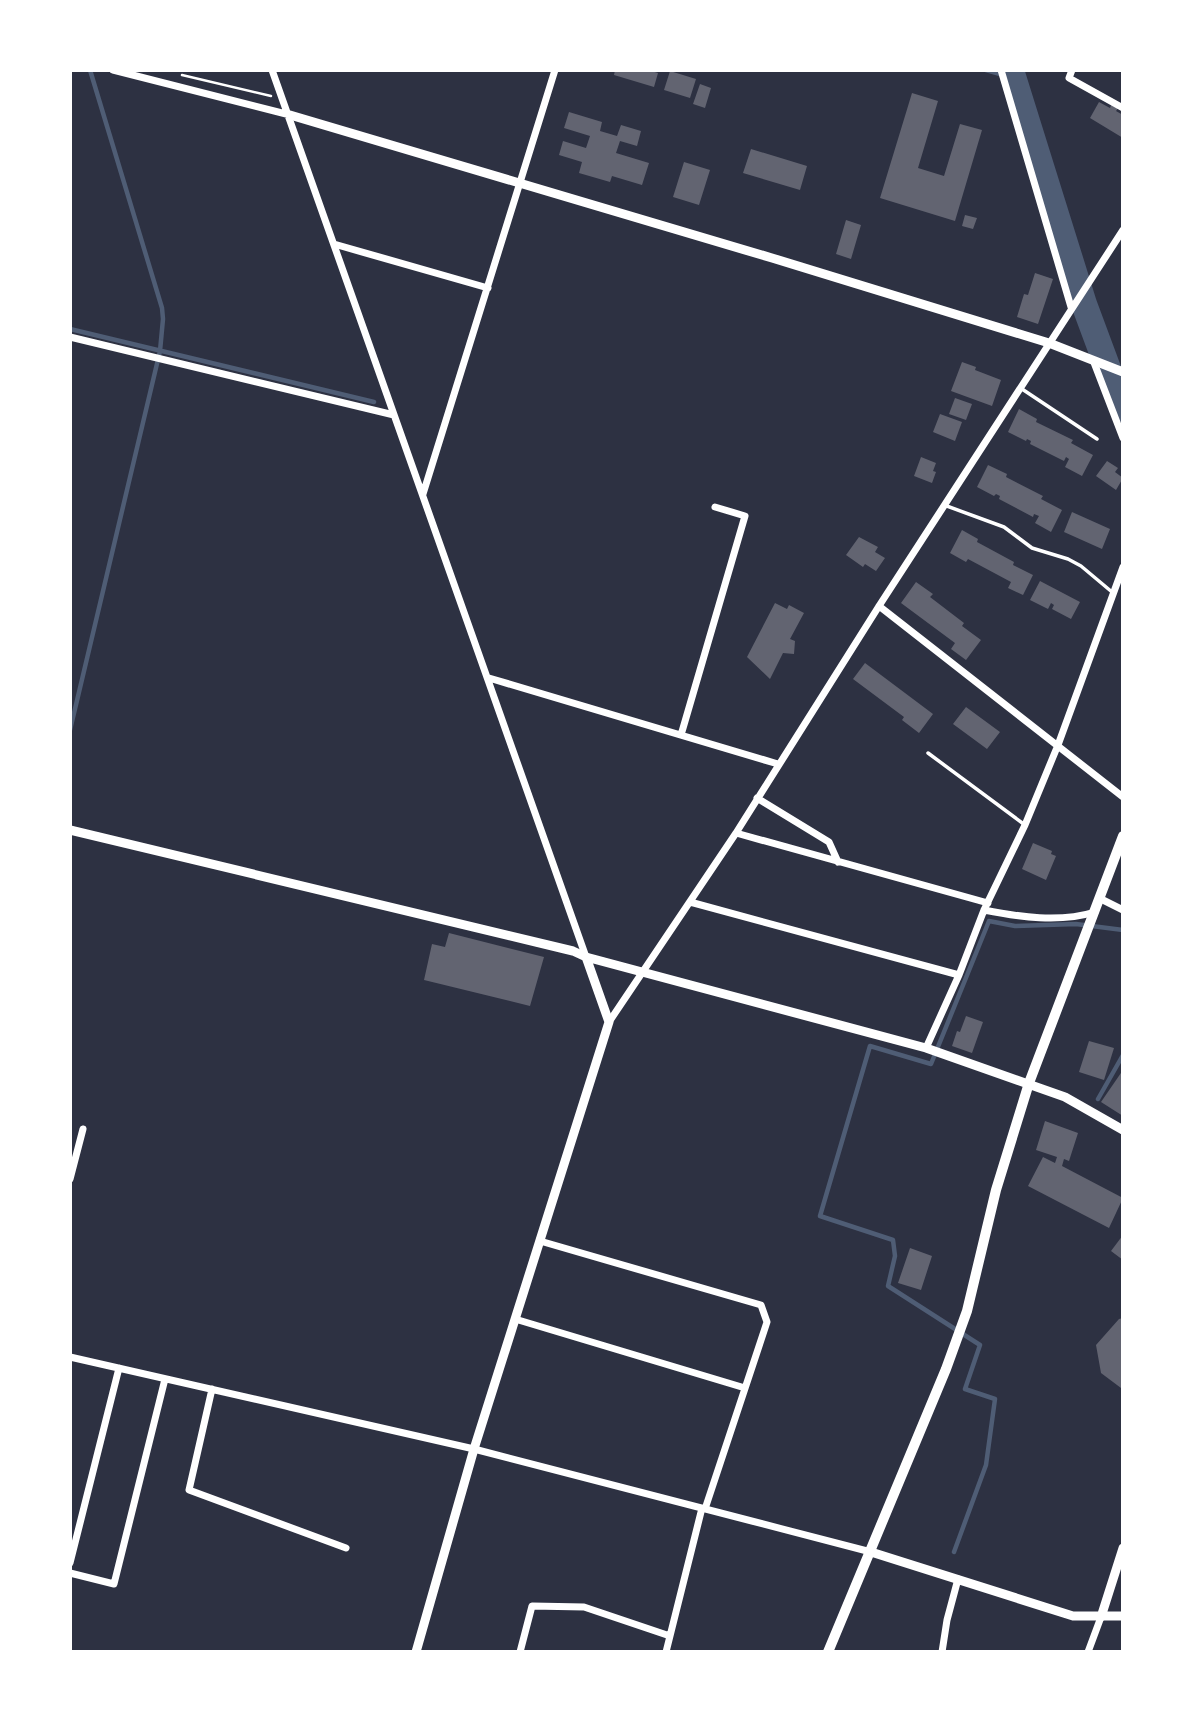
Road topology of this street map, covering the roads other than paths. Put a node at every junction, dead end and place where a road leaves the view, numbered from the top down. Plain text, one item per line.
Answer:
1 (113, 70) edge
2 (272, 70) edge
3 (555, 70) edge
4 (1001, 70) edge
5 (1072, 70) edge
6 (1123, 108) edge
7 (290, 115) junction
8 (521, 183) junction
9 (1123, 230) edge
10 (334, 244) junction
11 (1119, 244) edge
12 (488, 288) junction
13 (1071, 307) junction
14 (70, 337) edge
15 (1049, 343) junction
16 (1093, 360) junction
17 (1123, 372) edge
18 (1020, 388) junction
19 (394, 415) junction
20 (1123, 438) edge
21 (1097, 439) dead end
22 (423, 494) junction
23 (944, 505) junction
24 (715, 507) dead end
25 (1123, 567) edge
26 (1114, 593) junction
27 (878, 606) junction
28 (489, 678) junction
29 (681, 735) junction
30 (1058, 745) junction
31 (928, 753) dead end
32 (778, 764) junction
33 (1123, 797) edge
34 (757, 799) junction
35 (1024, 825) junction
36 (70, 830) edge
37 (736, 833) junction
38 (1123, 836) edge
39 (838, 862) junction
40 (1101, 900) junction
41 (690, 902) junction
42 (986, 906) junction
43 (1123, 910) edge
44 (1096, 912) junction
45 (586, 957) junction
46 (643, 972) junction
47 (959, 975) junction
48 (609, 1021) junction
49 (926, 1048) junction
50 (1029, 1083) junction
51 (83, 1129) dead end
52 (1123, 1130) edge
53 (70, 1179) edge
54 (540, 1241) junction
55 (515, 1319) junction
56 (70, 1357) edge
57 (119, 1368) junction
58 (165, 1378) junction
59 (745, 1388) junction
60 (212, 1390) junction
61 (474, 1449) junction
62 (703, 1508) junction
63 (346, 1548) dead end
64 (1123, 1548) edge
65 (871, 1552) junction
66 (70, 1563) edge
67 (70, 1573) edge
68 (958, 1579) junction
69 (1123, 1616) edge
70 (1101, 1617) junction
71 (670, 1636) junction
72 (416, 1652) edge
73 (520, 1652) edge
74 (666, 1652) edge
75 (828, 1652) edge
76 (942, 1652) edge
77 (1088, 1652) edge

1 - 7 street
2 - 7 street
3 - 8 street
4 - 13 street
5 - 6 street
7 - 8 street
7 - 10 street
8 - 12 street
8 - 15 street
9 - 11 street
10 - 12 street
10 - 19 street
11 - 13 street
12 - 22 street
13 - 15 street
14 - 19 street
15 - 16 street
15 - 18 street
16 - 17 street
16 - 20 street
18 - 21 lane
18 - 23 street
19 - 22 street
22 - 28 street
23 - 26 lane
23 - 27 street
24 - 29 street
25 - 26 street
26 - 30 street
27 - 30 street
27 - 32 street
28 - 29 street
28 - 45 street
29 - 32 street
30 - 33 street
30 - 35 street
31 - 35 lane
32 - 34 street
34 - 37 street
34 - 39 street
35 - 42 street
36 - 45 street
37 - 39 street
37 - 41 street
38 - 40 main road
39 - 42 street
40 - 43 street
40 - 44 main road
41 - 46 street
41 - 47 street
42 - 44 street
42 - 47 street
44 - 50 main road
45 - 46 street
45 - 48 street
46 - 48 street
46 - 49 street
47 - 49 street
48 - 54 street
49 - 50 street
50 - 52 street
50 - 65 main road
51 - 53 street
54 - 55 street
54 - 59 street
55 - 59 street
55 - 61 street
56 - 57 street
57 - 58 street
57 - 66 street
58 - 60 street
58 - 67 street
59 - 62 street
60 - 61 street
60 - 63 street
61 - 62 street
61 - 72 street
62 - 65 street
62 - 71 street
64 - 70 street
65 - 68 street
65 - 75 main road
68 - 70 street
68 - 76 street
69 - 70 street
70 - 77 street
71 - 73 street
71 - 74 street

